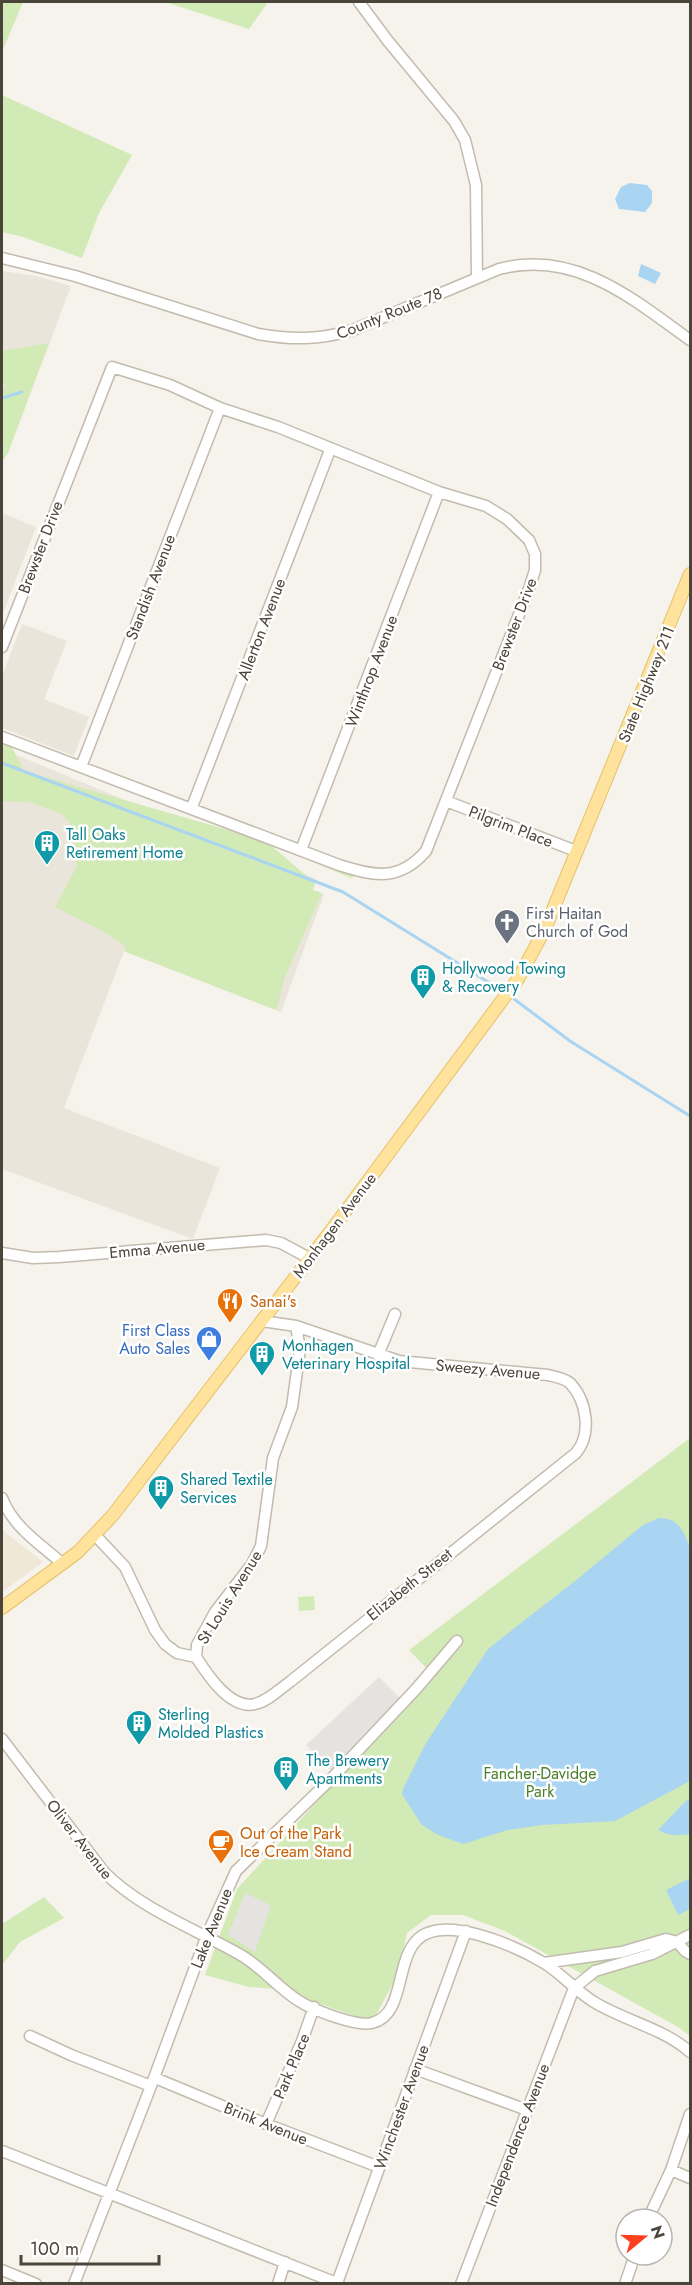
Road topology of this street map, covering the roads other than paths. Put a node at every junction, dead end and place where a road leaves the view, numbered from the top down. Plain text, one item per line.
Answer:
1 (359, 2) edge
2 (2, 258) edge
3 (477, 278) junction
4 (690, 340) edge
5 (220, 408) junction
6 (330, 450) junction
7 (439, 492) junction
8 (690, 574) edge
9 (2, 647) edge
10 (2, 737) edge
11 (81, 767) junction
12 (600, 793) joint
13 (446, 801) junction
14 (192, 807) junction
15 (301, 850) junction
16 (576, 852) junction
17 (2, 1253) edge
18 (309, 1258) junction
19 (395, 1314) dead end
20 (262, 1321) junction
21 (296, 1326) junction
22 (378, 1355) junction
23 (576, 1453) joint
24 (2, 1498) edge
25 (4, 1515) edge
26 (95, 1534) junction
27 (63, 1564) junction
28 (2, 1608) edge
29 (457, 1641) dead end
30 (196, 1657) junction
31 (2, 1739) edge
32 (466, 1931) junction
33 (207, 1935) junction
34 (690, 1935) edge
35 (676, 1942) junction
36 (690, 1954) edge
37 (544, 1963) junction
38 (574, 1988) junction
39 (314, 2007) junction
40 (30, 2036) dead end
41 (690, 2052) edge
42 (415, 2069) junction
43 (153, 2082) junction
44 (527, 2110) junction
45 (690, 2114) edge
46 (266, 2124) junction
47 (2, 2151) edge
48 (379, 2167) junction
49 (671, 2170) junction
50 (690, 2178) edge
51 (108, 2194) junction
52 (654, 2207) edge
53 (285, 2262) junction
54 (631, 2267) edge
55 (2, 2270) edge
56 (36, 2283) edge
57 (74, 2283) edge
58 (278, 2283) edge
59 (338, 2283) edge
60 (461, 2283) edge
61 (625, 2283) edge

1 - 3 street
2 - 3 street, County Route 78
3 - 4 street, County Route 78
5 - 6 street, Brewster Drive
5 - 9 street, Brewster Drive
5 - 11 street, Standish Avenue
6 - 7 street, Brewster Drive
6 - 14 street, Allerton Avenue
7 - 13 street, Brewster Drive
7 - 15 street, Winthrop Avenue
8 - 12 main road, State Highway 211
10 - 11 street, Brewster Drive
11 - 14 street, Brewster Drive
12 - 16 main road, Monhagen Avenue
13 - 15 street, Brewster Drive
13 - 16 street, Pilgrim Place
14 - 15 street, Brewster Drive
16 - 18 main road, Monhagen Avenue
17 - 18 street, Emma Avenue
18 - 20 main road, Monhagen Avenue
19 - 22 street
20 - 21 street, Sweezy Avenue
20 - 26 main road, Monhagen Avenue
21 - 22 street, Sweezy Avenue
21 - 30 street, St Louis Avenue
22 - 23 street, Sweezy Avenue
23 - 30 street, Elizabeth Street
24 - 25 street
25 - 27 street
26 - 27 main road, Monhagen Avenue
26 - 30 street
27 - 28 main road, Monhagen Avenue
29 - 33 street, Lake Avenue
31 - 33 street, Oliver Avenue
32 - 37 street, Oliver Avenue
32 - 39 street, Oliver Avenue
32 - 42 street, Winchester Avenue
33 - 39 street, Oliver Avenue
33 - 43 street, Lake Avenue
34 - 35 street
35 - 36 street
35 - 37 street
35 - 38 street
37 - 38 street, Oliver Avenue
38 - 41 street, Oliver Avenue
38 - 44 street, Independence Avenue
39 - 46 street, Park Place
40 - 43 street, Brink Avenue
42 - 44 street
42 - 48 street, Winchester Avenue
43 - 46 street, Brink Avenue
43 - 51 street, Lake Avenue
44 - 60 street, Independence Avenue
45 - 49 street
46 - 48 street, Brink Avenue
47 - 51 street
48 - 59 street, Winchester Avenue
49 - 50 street
49 - 52 street
51 - 53 street
51 - 57 street, Lake Avenue
53 - 58 street
53 - 59 street
54 - 61 street
55 - 56 street

